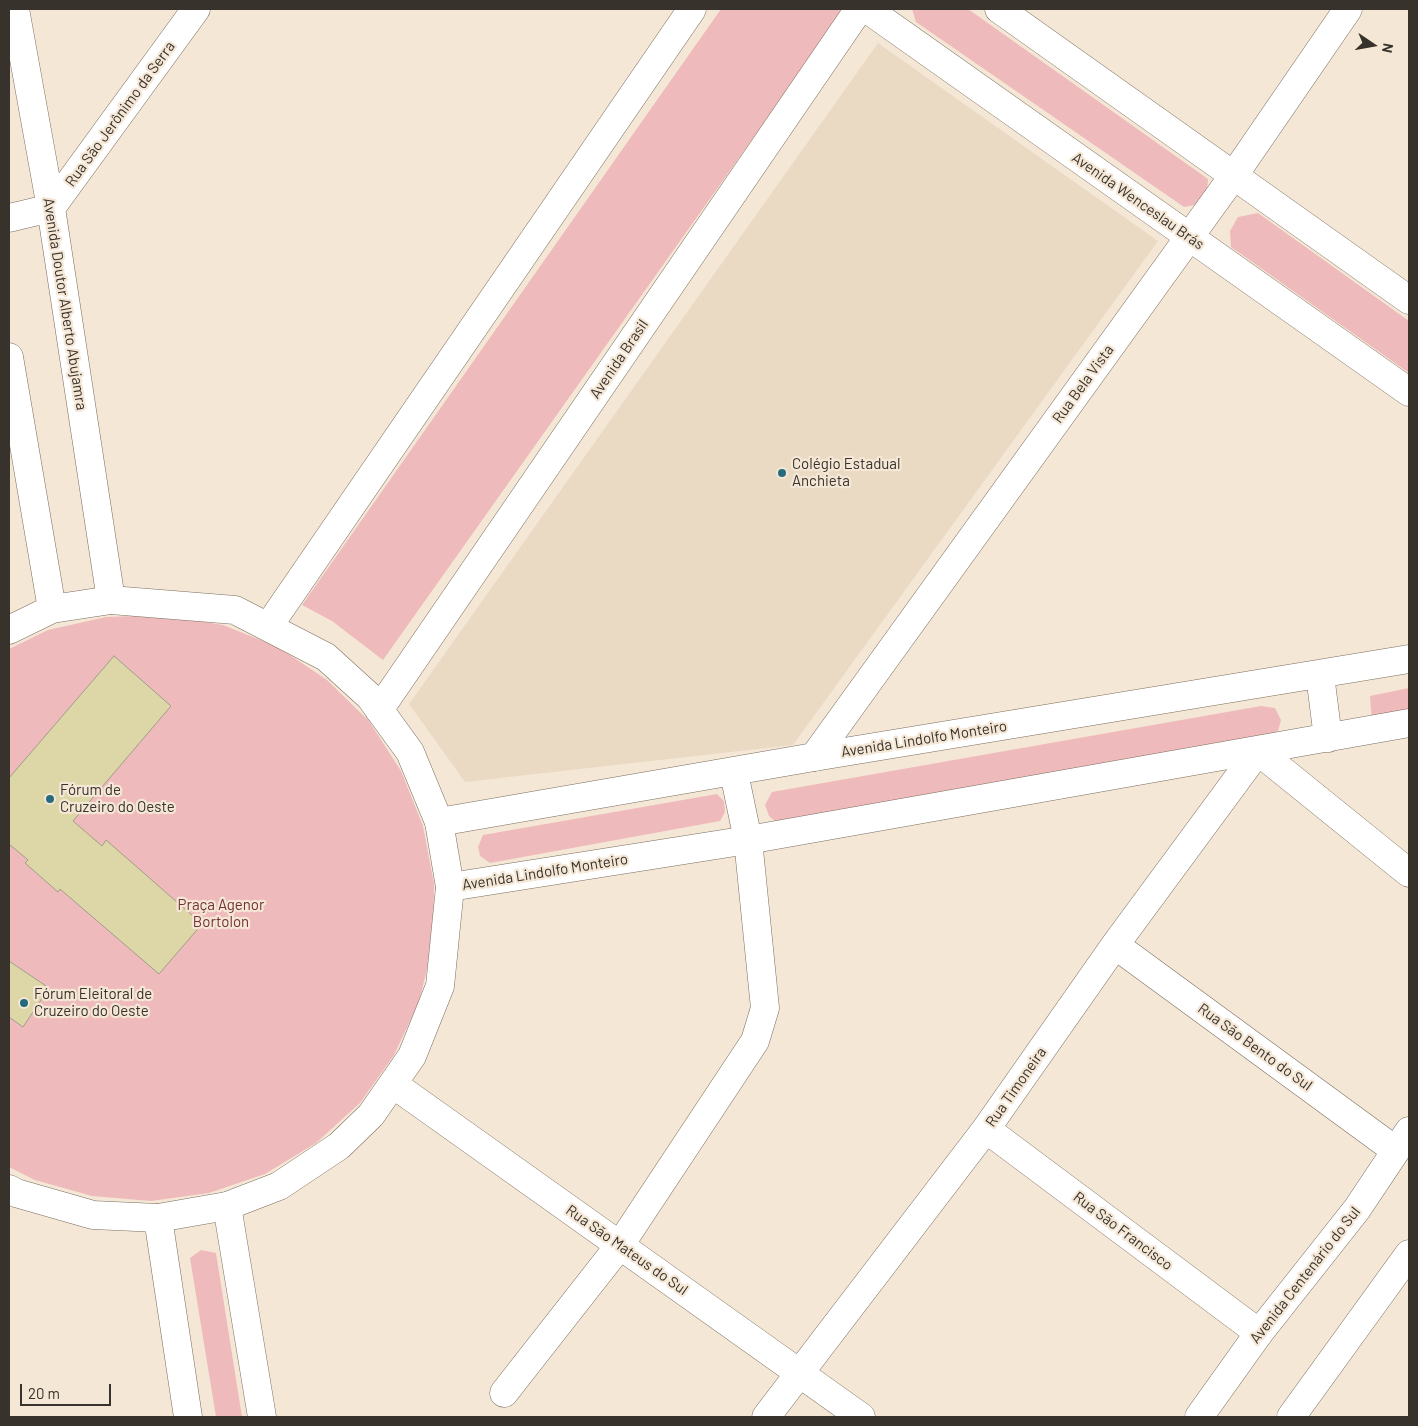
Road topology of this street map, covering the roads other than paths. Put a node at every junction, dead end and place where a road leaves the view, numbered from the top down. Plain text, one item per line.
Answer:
1 (14, 9) edge
2 (196, 9) edge
3 (692, 9) edge
4 (859, 9) edge
5 (867, 9) edge
6 (999, 9) edge
7 (1348, 9) edge
8 (1234, 175) junction
9 (51, 208) junction
10 (9, 218) edge
11 (1189, 238) junction
12 (1409, 300) edge
13 (9, 357) edge
14 (1409, 392) edge
15 (111, 600) junction
16 (52, 609) junction
17 (268, 627) junction
18 (9, 630) edge
19 (1409, 659) edge
20 (1320, 675) junction
21 (379, 710) junction
22 (1409, 724) edge
23 (1328, 738) junction
24 (1258, 751) junction
25 (814, 757) junction
26 (734, 773) junction
27 (439, 822) junction
28 (748, 840) junction
29 (1409, 874) edge
30 (450, 888) junction
31 (1115, 945) junction
32 (393, 1084) junction
33 (986, 1129) junction
34 (1405, 1147) edge
35 (11, 1195) edge
36 (228, 1206) junction
37 (158, 1218) junction
38 (620, 1245) junction
39 (1409, 1254) edge
40 (1259, 1333) junction
41 (799, 1373) junction
42 (504, 1393) dead end
43 (188, 1417) edge
44 (262, 1417) edge
45 (766, 1417) edge
46 (861, 1417) edge
47 (1199, 1417) edge
48 (1291, 1417) edge

1 - 9 street, Avenida Doutor Alberto Abujamra
2 - 9 street, Rua São Jerônimo da Serra
3 - 17 street
4 - 21 street, Avenida Brasil
5 - 11 street, Avenida Wenceslau Brás
6 - 8 street
7 - 8 street, Rua Bela Vista
8 - 11 street, Rua Bela Vista
8 - 12 street
9 - 10 street
9 - 15 street, Avenida Doutor Alberto Abujamra
11 - 14 street, Avenida Wenceslau Brás
11 - 25 street, Rua Bela Vista
13 - 16 street
15 - 16 street
15 - 17 street
16 - 18 street
17 - 21 street
19 - 20 street, Avenida Lindolfo Monteiro
20 - 23 street
20 - 25 street, Avenida Lindolfo Monteiro
21 - 27 street
22 - 23 street, Avenida Lindolfo Monteiro
23 - 24 street, Avenida Lindolfo Monteiro
24 - 28 street, Avenida Lindolfo Monteiro
24 - 29 street
24 - 31 street, Rua Timoneira
25 - 26 street, Avenida Lindolfo Monteiro
26 - 27 street, Avenida Lindolfo Monteiro
26 - 28 street
27 - 30 street
28 - 30 street, Avenida Lindolfo Monteiro
28 - 38 street
30 - 32 street
31 - 33 street, Rua Timoneira
31 - 34 street, Rua São Bento do Sul
32 - 36 street
32 - 38 street, Rua São Mateus do Sul
33 - 40 street, Rua São Francisco
33 - 41 street, Rua Timoneira
34 - 40 street, Avenida Centenário do Sul
35 - 37 street
36 - 37 street
36 - 44 street
37 - 43 street
38 - 41 street, Rua São Mateus do Sul
38 - 42 street
39 - 48 street
40 - 47 street, Avenida Centenário do Sul
41 - 45 street, Rua Timoneira
41 - 46 street, Rua São Mateus do Sul

